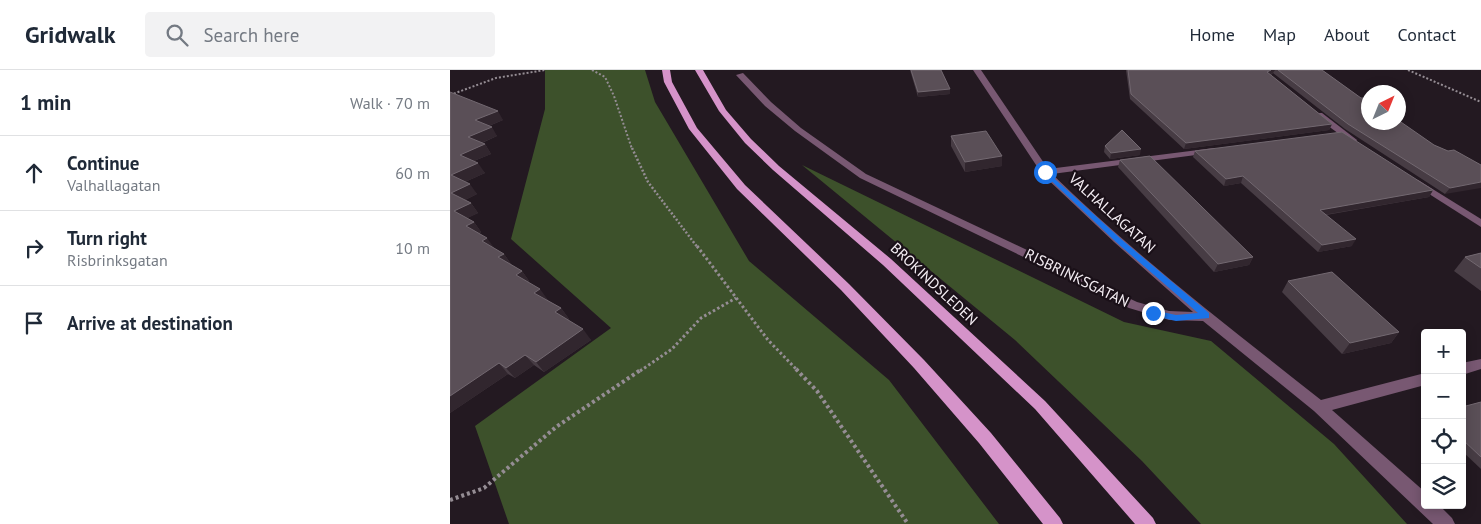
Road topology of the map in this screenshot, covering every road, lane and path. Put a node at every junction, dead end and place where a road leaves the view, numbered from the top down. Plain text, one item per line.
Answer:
1 (545, 70) edge
2 (592, 70) edge
3 (666, 70) edge
4 (698, 70) edge
5 (977, 70) edge
6 (1408, 70) edge
7 (740, 75) dead end
8 (450, 95) edge
9 (1481, 102) edge
10 (1310, 108) edge
11 (1362, 146) edge
12 (1223, 148) edge
13 (1045, 172) junction
14 (1409, 177) edge
15 (1481, 224) edge
16 (736, 298) junction
17 (1206, 316) junction
18 (1481, 364) edge
19 (1466, 368) edge
20 (1421, 380) edge
21 (1319, 407) junction
22 (450, 500) edge
23 (1421, 501) edge
24 (1429, 509) edge
25 (908, 524) edge
26 (1054, 524) edge
27 (1147, 524) edge
28 (1446, 524) edge

1 - 8 path
2 - 16 path
3 - 26 main road
4 - 27 main road, BROKINDSLEDEN
5 - 13 street, VALHALLAGATAN
6 - 9 path
7 - 17 street, RISBRINKSGATAN
10 - 11 street
12 - 13 street
13 - 17 street, VALHALLAGATAN
14 - 15 street
16 - 22 path
16 - 25 path
17 - 21 street
18 - 19 street
20 - 21 street
21 - 23 street
24 - 28 street

